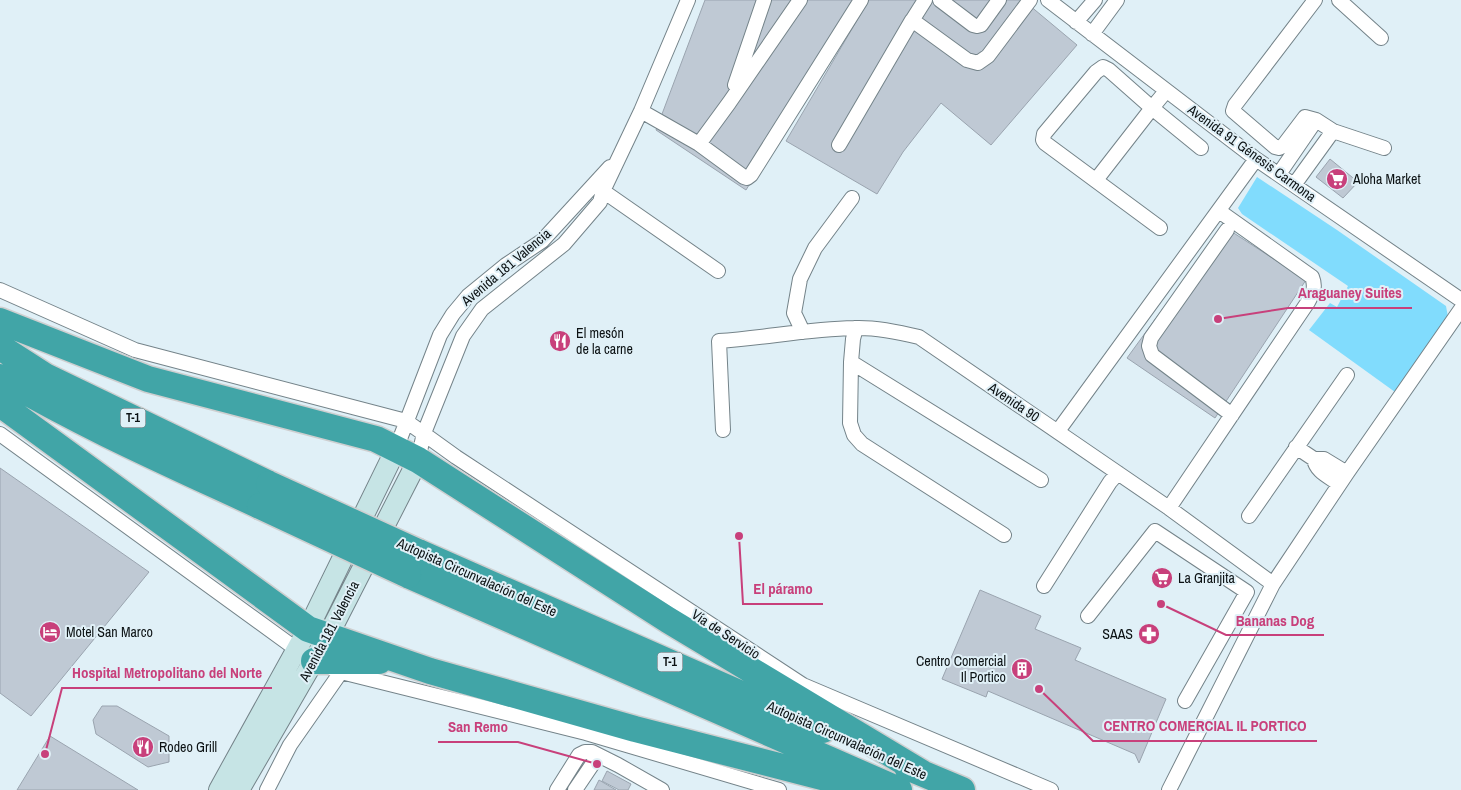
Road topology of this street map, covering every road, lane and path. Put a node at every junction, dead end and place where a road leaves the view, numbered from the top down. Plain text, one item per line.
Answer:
1 (688, 0) edge
2 (764, 0) edge
3 (800, 0) edge
4 (861, 0) edge
5 (925, 0) edge
6 (940, 0) edge
7 (999, 0) edge
8 (1030, 0) edge
9 (1048, 0) edge
10 (1095, 0) edge
11 (1117, 0) edge
12 (1314, 0) edge
13 (1339, 0) edge
14 (913, 19) dead end
15 (1076, 22) junction
16 (1092, 34) junction
17 (1381, 38) dead end
18 (1166, 91) junction
19 (729, 103) junction
20 (1152, 108) junction
21 (641, 111) junction
22 (1316, 120) junction
23 (1333, 131) junction
24 (699, 144) junction
25 (839, 145) dead end
26 (1201, 148) dead end
27 (1384, 148) dead end
28 (618, 159) junction
29 (1256, 159) junction
30 (1279, 174) junction
31 (1096, 180) junction
32 (1294, 185) junction
33 (603, 190) junction
34 (852, 198) dead end
35 (1219, 210) junction
36 (1160, 228) dead end
37 (1227, 230) dead end
38 (718, 271) dead end
39 (0, 290) edge
40 (1461, 300) edge
41 (1461, 309) edge
42 (453, 314) junction
43 (0, 322) edge
44 (469, 326) junction
45 (856, 328) junction
46 (802, 332) junction
47 (0, 347) edge
48 (852, 362) junction
49 (1347, 375) dead end
50 (0, 377) edge
51 (0, 404) edge
52 (1232, 415) junction
53 (406, 421) junction
54 (723, 430) dead end
55 (1058, 431) junction
56 (424, 433) junction
57 (0, 434) edge
58 (1296, 447) junction
59 (407, 454) junction
60 (1118, 473) junction
61 (1343, 478) junction
62 (1041, 480) dead end
63 (265, 495) junction
64 (1169, 508) junction
65 (1249, 516) dead end
66 (1004, 535) dead end
67 (413, 563) junction
68 (1273, 584) junction
69 (1044, 586) dead end
70 (1241, 602) junction
71 (1259, 612) junction
72 (1088, 616) dead end
73 (312, 644) junction
74 (341, 672) junction
75 (1185, 701) dead end
76 (922, 773) junction
77 (567, 788) edge
78 (219, 790) edge
79 (239, 790) edge
80 (267, 790) edge
81 (662, 790) edge
82 (779, 790) edge
83 (878, 790) edge
84 (899, 790) edge
85 (962, 790) edge
86 (1051, 790) edge
87 (1169, 790) edge

1 - 21 street
2 - 19 street
3 - 19 street
4 - 24 street
5 - 14 street
6 - 7 street
8 - 25 street
9 - 15 street, Avenida 91 Génesis Carmona
10 - 15 street
11 - 16 street
12 - 22 street
13 - 17 street
15 - 16 street, Avenida 91 Génesis Carmona
16 - 18 street, Avenida 91 Génesis Carmona
18 - 20 street
18 - 29 street, Avenida 91 Génesis Carmona
19 - 24 street
20 - 26 street
20 - 31 street
20 - 31 street
21 - 24 street
21 - 28 street
22 - 23 street
22 - 30 street
23 - 27 street
23 - 32 street
28 - 33 street, Avenida 181 Valencia
28 - 42 street, Avenida 181 Valencia
29 - 30 street, Avenida 91 Génesis Carmona
29 - 35 street
30 - 32 street, Avenida 91 Génesis Carmona
31 - 36 street
32 - 40 street, Avenida 91 Génesis Carmona
33 - 38 street
33 - 44 street, Avenida 181 Valencia
34 - 46 street
35 - 52 street
35 - 55 street
37 - 52 street
39 - 53 street, Vía de Servicio
41 - 61 street
42 - 44 street
42 - 53 street, Avenida 181 Valencia
43 - 59 highway
44 - 56 street, Avenida 181 Valencia
45 - 46 street, Avenida 90
45 - 48 street
45 - 55 street, Avenida 90
46 - 54 street, Avenida 90
47 - 63 highway, Autopista Circunvalación del Este / T-1
48 - 62 street
48 - 66 street
49 - 58 street
50 - 63 highway, Autopista Circunvalación del Este / T-1
51 - 73 highway
52 - 64 street
53 - 56 street, Vía de Servicio
53 - 59 street, Avenida 181 Valencia
55 - 60 street, Avenida 90
56 - 59 street, Avenida 181 Valencia
56 - 86 street, Vía de Servicio
57 - 73 street
58 - 61 street
58 - 65 street
59 - 73 street, Avenida 181 Valencia
59 - 76 highway
60 - 64 street, Avenida 90
60 - 69 street
61 - 68 street
63 - 67 highway, Autopista Circunvalación del Este / T-1, bridge
64 - 68 street, Avenida 90
67 - 76 highway, Autopista Circunvalación del Este / T-1
67 - 84 highway, Autopista Circunvalación del Este / T-1
68 - 71 street
70 - 71 street
70 - 72 street
70 - 75 street
71 - 87 street
73 - 74 street
73 - 78 street, Avenida 181 Valencia
73 - 79 street, Avenida 181 Valencia
73 - 83 highway
74 - 80 street
74 - 82 street
76 - 85 highway, Autopista Circunvalación del Este / T-1
77 - 81 street

